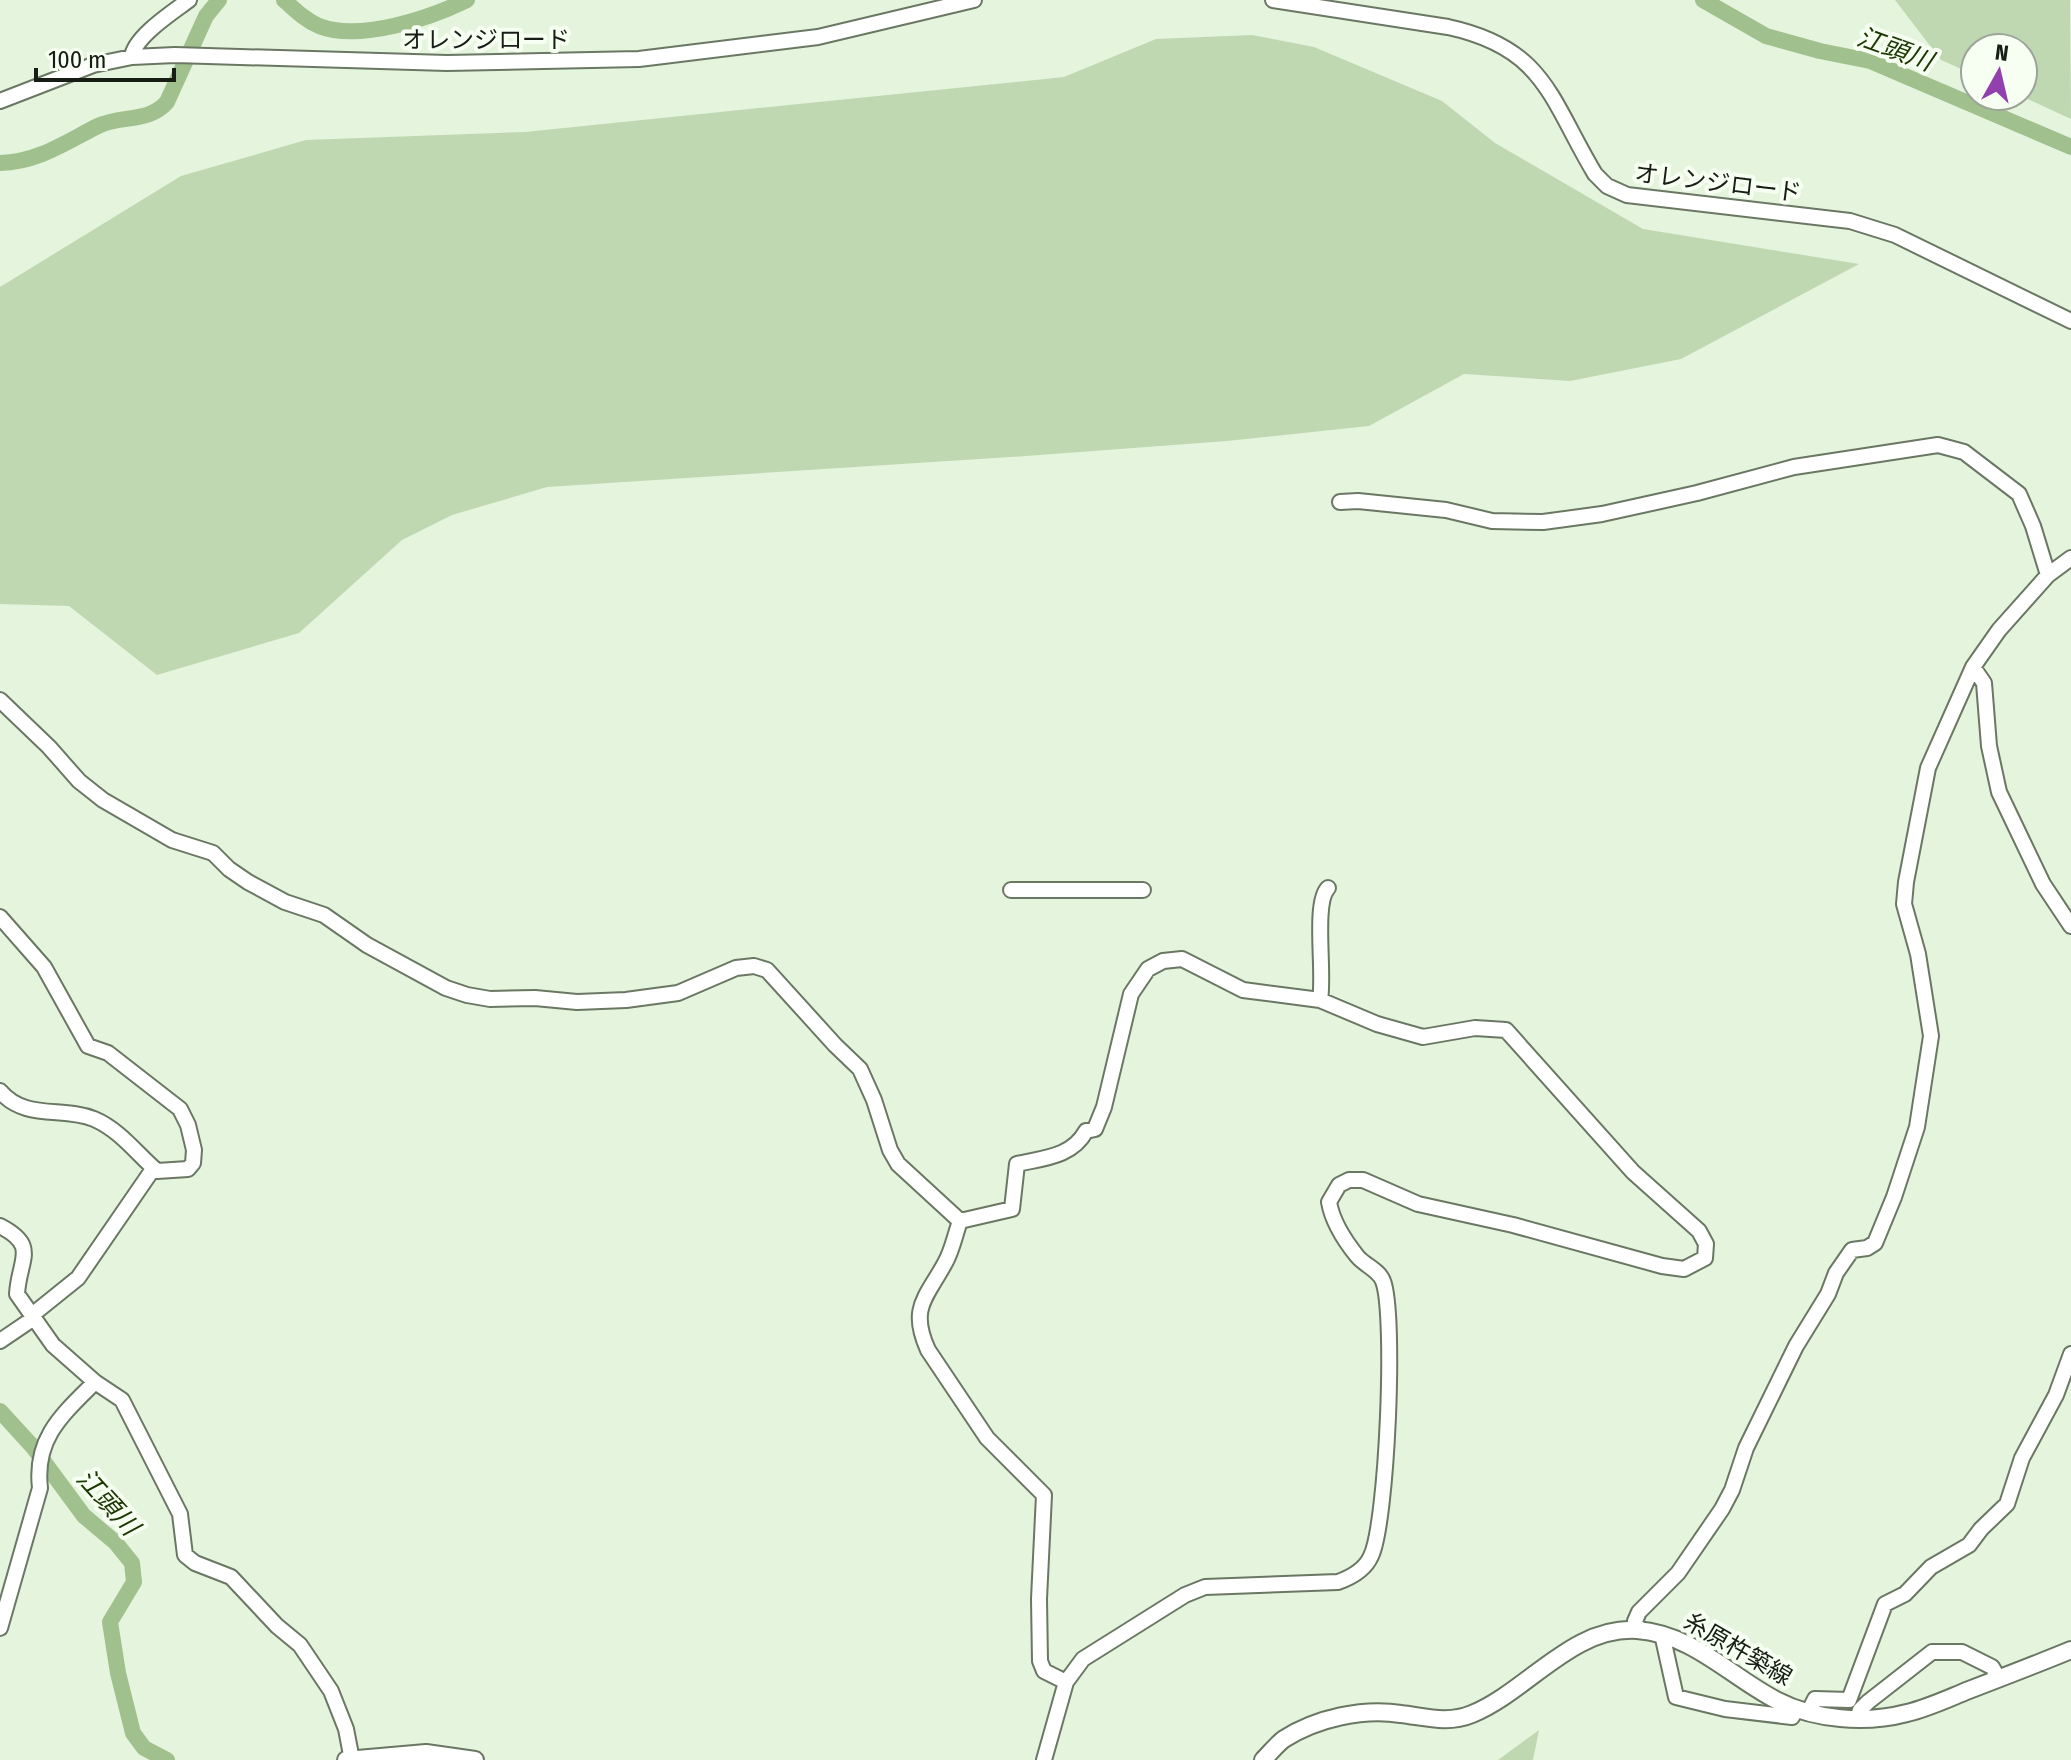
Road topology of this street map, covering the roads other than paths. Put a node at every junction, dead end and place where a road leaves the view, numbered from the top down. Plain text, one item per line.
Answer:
1 (189, 0) edge
2 (974, 0) edge
3 (1273, 0) edge
4 (132, 57) junction
5 (0, 101) edge
6 (2071, 321) edge
7 (1340, 502) dead end
8 (2071, 558) edge
9 (2048, 575) junction
10 (1973, 667) junction
11 (0, 700) edge
12 (1328, 888) dead end
13 (1011, 890) dead end
14 (1143, 890) dead end
15 (0, 917) edge
16 (2071, 926) edge
17 (1320, 1000) junction
18 (0, 1091) edge
19 (153, 1169) junction
20 (960, 1221) junction
21 (0, 1226) edge
22 (33, 1316) junction
23 (0, 1341) edge
24 (2071, 1354) edge
25 (95, 1382) junction
26 (0, 1628) edge
27 (1639, 1630) junction
28 (1662, 1634) junction
29 (2071, 1650) edge
30 (1999, 1679) junction
31 (1066, 1682) junction
32 (1802, 1711) junction
33 (1857, 1719) junction
34 (346, 1760) edge
35 (352, 1760) edge
36 (475, 1760) edge
37 (1044, 1760) edge
38 (1263, 1760) edge

1 - 4 street
2 - 4 street, オレンジロード
3 - 6 street, オレンジロード
4 - 5 street, オレンジロード
7 - 9 street
8 - 9 street
9 - 10 street
10 - 16 street
10 - 27 street
11 - 20 street
12 - 17 street
13 - 14 street
15 - 19 street
17 - 20 street
17 - 31 street
18 - 19 street
19 - 22 street
20 - 31 street
21 - 22 street
22 - 23 street
22 - 25 street
24 - 32 street
25 - 26 street
25 - 35 street
27 - 28 main road, 糸原杵築線
27 - 38 main road, 糸原杵築線
28 - 32 main road, 糸原杵築線
28 - 32 street
29 - 30 main road, 糸原杵築線
30 - 33 main road, 糸原杵築線
30 - 33 street
31 - 37 street
32 - 33 main road, 糸原杵築線
34 - 35 main road
35 - 36 main road

